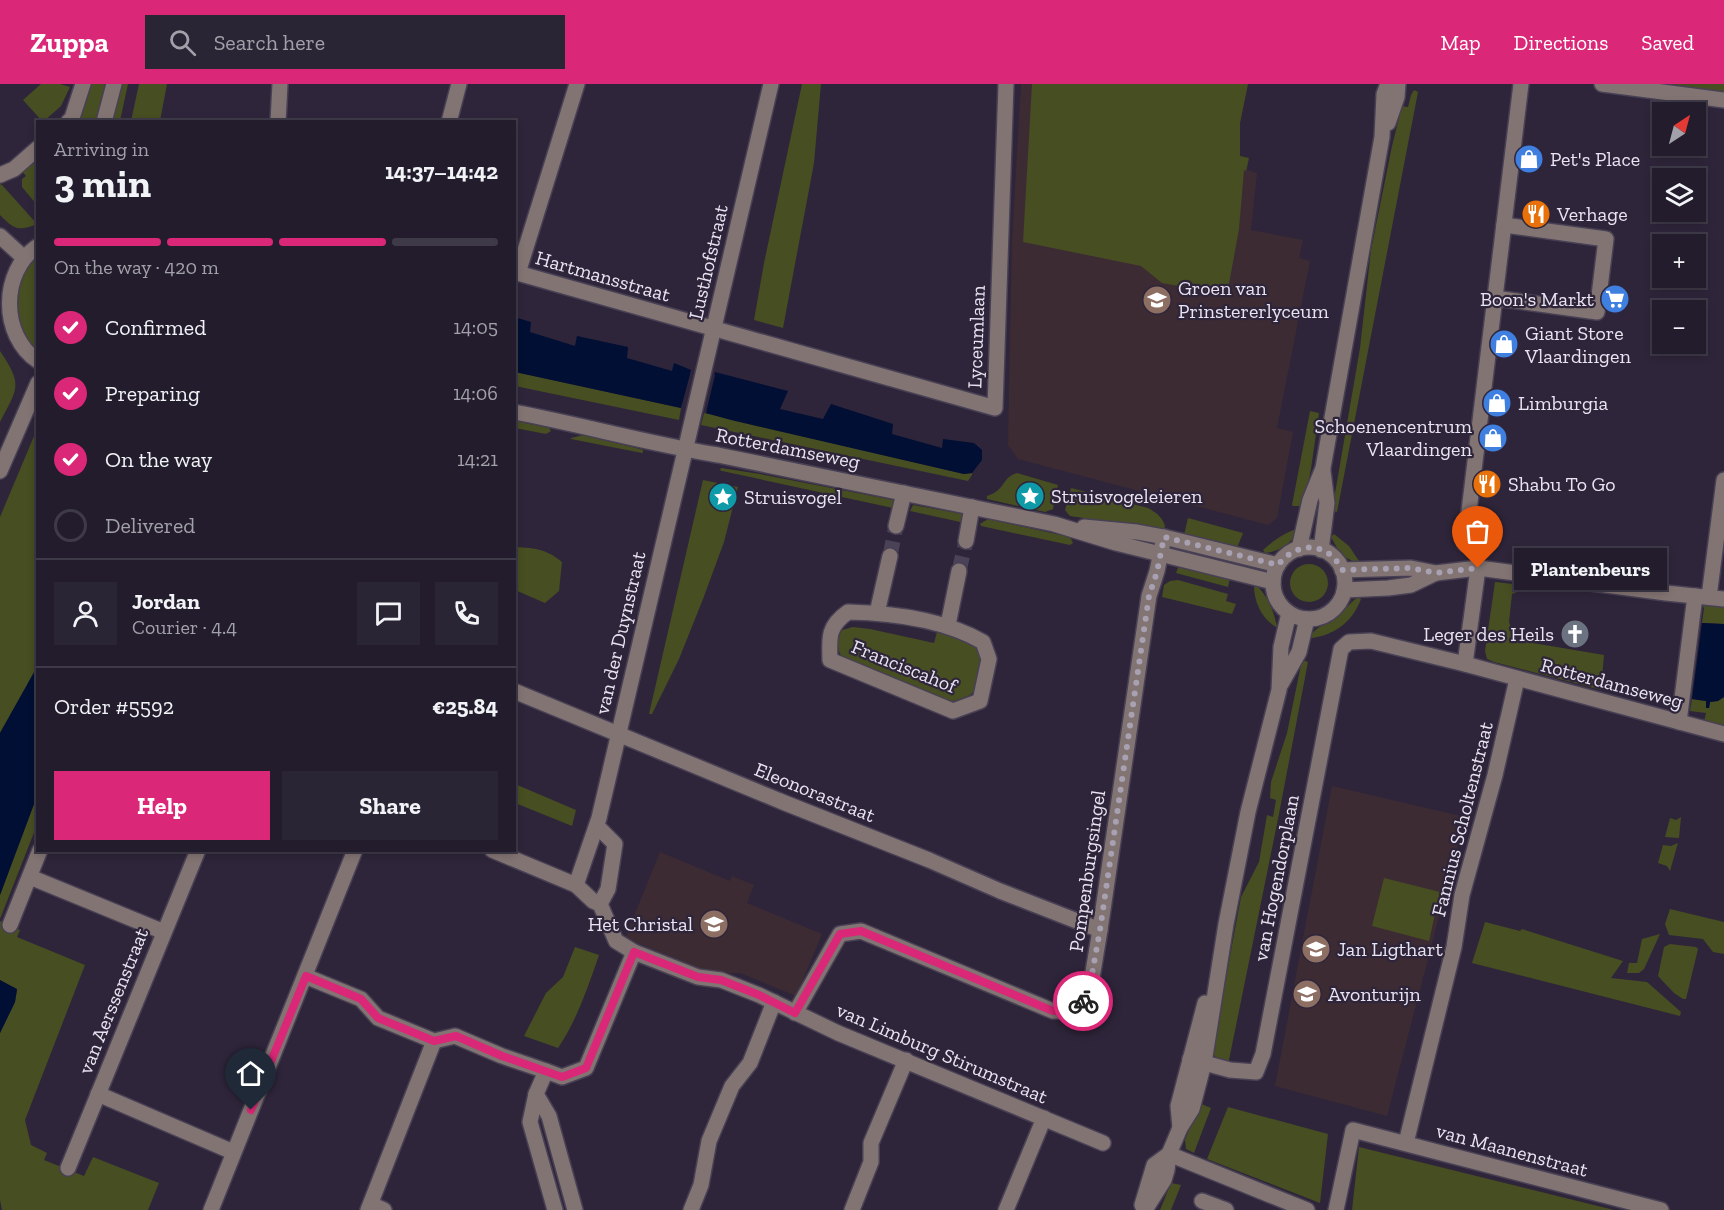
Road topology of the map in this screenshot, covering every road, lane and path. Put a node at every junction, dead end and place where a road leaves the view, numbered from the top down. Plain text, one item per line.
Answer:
1 (82, 84) edge
2 (114, 84) edge
3 (280, 84) edge
4 (459, 84) edge
5 (577, 84) edge
6 (771, 84) edge
7 (1006, 84) edge
8 (1388, 84) edge
9 (1398, 84) edge
10 (1521, 84) edge
11 (1602, 84) edge
12 (1724, 100) edge
13 (70, 120) edge
14 (105, 120) edge
15 (278, 120) edge
16 (450, 120) edge
17 (1383, 137) junction
18 (36, 150) edge
19 (0, 175) edge
20 (1500, 232) junction
21 (0, 236) edge
22 (36, 247) edge
23 (23, 257) junction
24 (516, 273) edge
25 (1493, 293) junction
26 (714, 329) junction
27 (36, 359) edge
28 (36, 388) edge
29 (516, 412) edge
30 (685, 450) junction
31 (1323, 468) junction
32 (0, 471) edge
33 (1724, 480) edge
34 (904, 493) junction
35 (972, 507) junction
36 (1054, 524) junction
37 (896, 526) tunnel mouth
38 (1164, 537) junction
39 (966, 540) tunnel mouth
40 (1465, 544) dead end
41 (1299, 549) junction
42 (1321, 550) junction
43 (1160, 554) junction
44 (888, 562) tunnel mouth
45 (1278, 565) junction
46 (1478, 568) junction
47 (1342, 570) junction
48 (1436, 573) junction
49 (962, 580) tunnel mouth
50 (1273, 582) junction
51 (1344, 590) junction
52 (1710, 597) edge
53 (877, 613) junction
54 (1289, 613) junction
55 (1307, 619) junction
56 (948, 625) junction
57 (1349, 642) joint
58 (1465, 664) junction
59 (1517, 679) junction
60 (1280, 687) junction
61 (516, 692) edge
62 (1679, 722) junction
63 (618, 734) junction
64 (1724, 734) edge
65 (597, 826) junction
66 (39, 852) edge
67 (197, 852) edge
68 (354, 852) edge
69 (497, 852) edge
70 (30, 877) junction
71 (576, 885) junction
72 (600, 904) junction
73 (10, 925) dead end
74 (1100, 930) junction
75 (164, 932) junction
76 (634, 952) junction
77 (306, 976) junction
78 (774, 1002) junction
79 (795, 1013) junction
80 (434, 1041) junction
81 (906, 1060) junction
82 (1197, 1061) junction
83 (546, 1071) junction
84 (98, 1094) junction
85 (536, 1094) junction
86 (1044, 1118) junction
87 (1102, 1143) dead end
88 (1406, 1143) junction
89 (233, 1152) junction
90 (1168, 1154) junction
91 (68, 1168) dead end
92 (1199, 1201) edge
93 (374, 1208) edge
94 (211, 1210) edge
95 (555, 1210) edge
96 (575, 1210) edge
97 (691, 1210) edge
98 (852, 1210) edge
99 (1006, 1210) edge
100 (1140, 1210) edge
101 (1145, 1210) edge
102 (1226, 1210) edge
103 (1307, 1210) edge
104 (1336, 1210) edge
105 (1661, 1210) edge

1 - 13 street
2 - 14 street
3 - 15 street
4 - 16 street
5 - 24 street
6 - 26 street, Lusthofstraat
7 - 26 street, Lyceumlaan
8 - 17 street
9 - 17 street
10 - 20 street
11 - 12 street
17 - 31 street
18 - 19 street
20 - 25 street
20 - 25 street
21 - 23 street
22 - 23 street
23 - 27 street
24 - 26 street, Hartmansstraat
25 - 40 street
26 - 30 street, Lusthofstraat
28 - 32 street
29 - 30 street, Rotterdamseweg
30 - 34 street, Rotterdamseweg
30 - 63 street, van der Duynstraat
31 - 41 street
31 - 42 street
33 - 52 street
34 - 35 street, Rotterdamseweg
34 - 37 street
35 - 36 street, Rotterdamseweg
35 - 39 street
36 - 38 street, Rotterdamseweg
36 - 43 street, Rotterdamseweg
38 - 43 street, Pompenburgsingel
38 - 45 street, Rotterdamseweg
41 - 42 street
41 - 45 street
42 - 47 street
43 - 50 street, Rotterdamseweg
43 - 74 street, Pompenburgsingel
44 - 53 street, Franciscahof
45 - 50 street
46 - 48 street
46 - 52 street
46 - 58 street
47 - 48 street
47 - 51 street
48 - 51 street
49 - 56 street
50 - 54 street
51 - 55 street
52 - 62 street
53 - 56 street, Franciscahof
53 - 56 street, Franciscahof
54 - 55 street
54 - 60 street, van Hogendorplaan
55 - 60 street, van Hogendorplaan
57 - 58 street, Rotterdamseweg
57 - 82 street, van Hogendorplaan
58 - 59 street, Rotterdamseweg
59 - 62 street, Rotterdamseweg
59 - 88 street, Fannius Scholtenstraat
60 - 82 street, van Hogendorplaan
61 - 63 street, Eleonorastraat
62 - 64 street, Rotterdamseweg
63 - 65 street, van der Duynstraat
63 - 74 street, Eleonorastraat
65 - 71 street, van der Duynstraat
65 - 72 street
66 - 70 street
67 - 75 street, van Aerssenstraat
68 - 77 street
69 - 71 street, van Limburg Stirumstraat
70 - 73 street
70 - 75 street
71 - 72 street, van Limburg Stirumstraat
72 - 76 street, van Limburg Stirumstraat
74 - 79 street, Pompenburgsingel
75 - 84 street, van Aerssenstraat
76 - 78 street, van Limburg Stirumstraat
76 - 83 street
77 - 80 street
77 - 89 street
78 - 79 street, van Limburg Stirumstraat
78 - 97 street
79 - 81 street, van Limburg Stirumstraat
80 - 83 street
80 - 93 street
81 - 86 street, van Limburg Stirumstraat
81 - 98 street
82 - 90 street, van Hogendorplaan
83 - 85 street
84 - 89 street
84 - 91 street, van Aerssenstraat
85 - 95 street
85 - 96 street
86 - 87 street, van Limburg Stirumstraat
86 - 99 street
88 - 104 street, van Maanenstraat
88 - 105 street, van Maanenstraat
89 - 94 street
90 - 100 street, van Hogendorplaan
90 - 101 street, van Hogendorplaan
90 - 103 street
92 - 102 street

